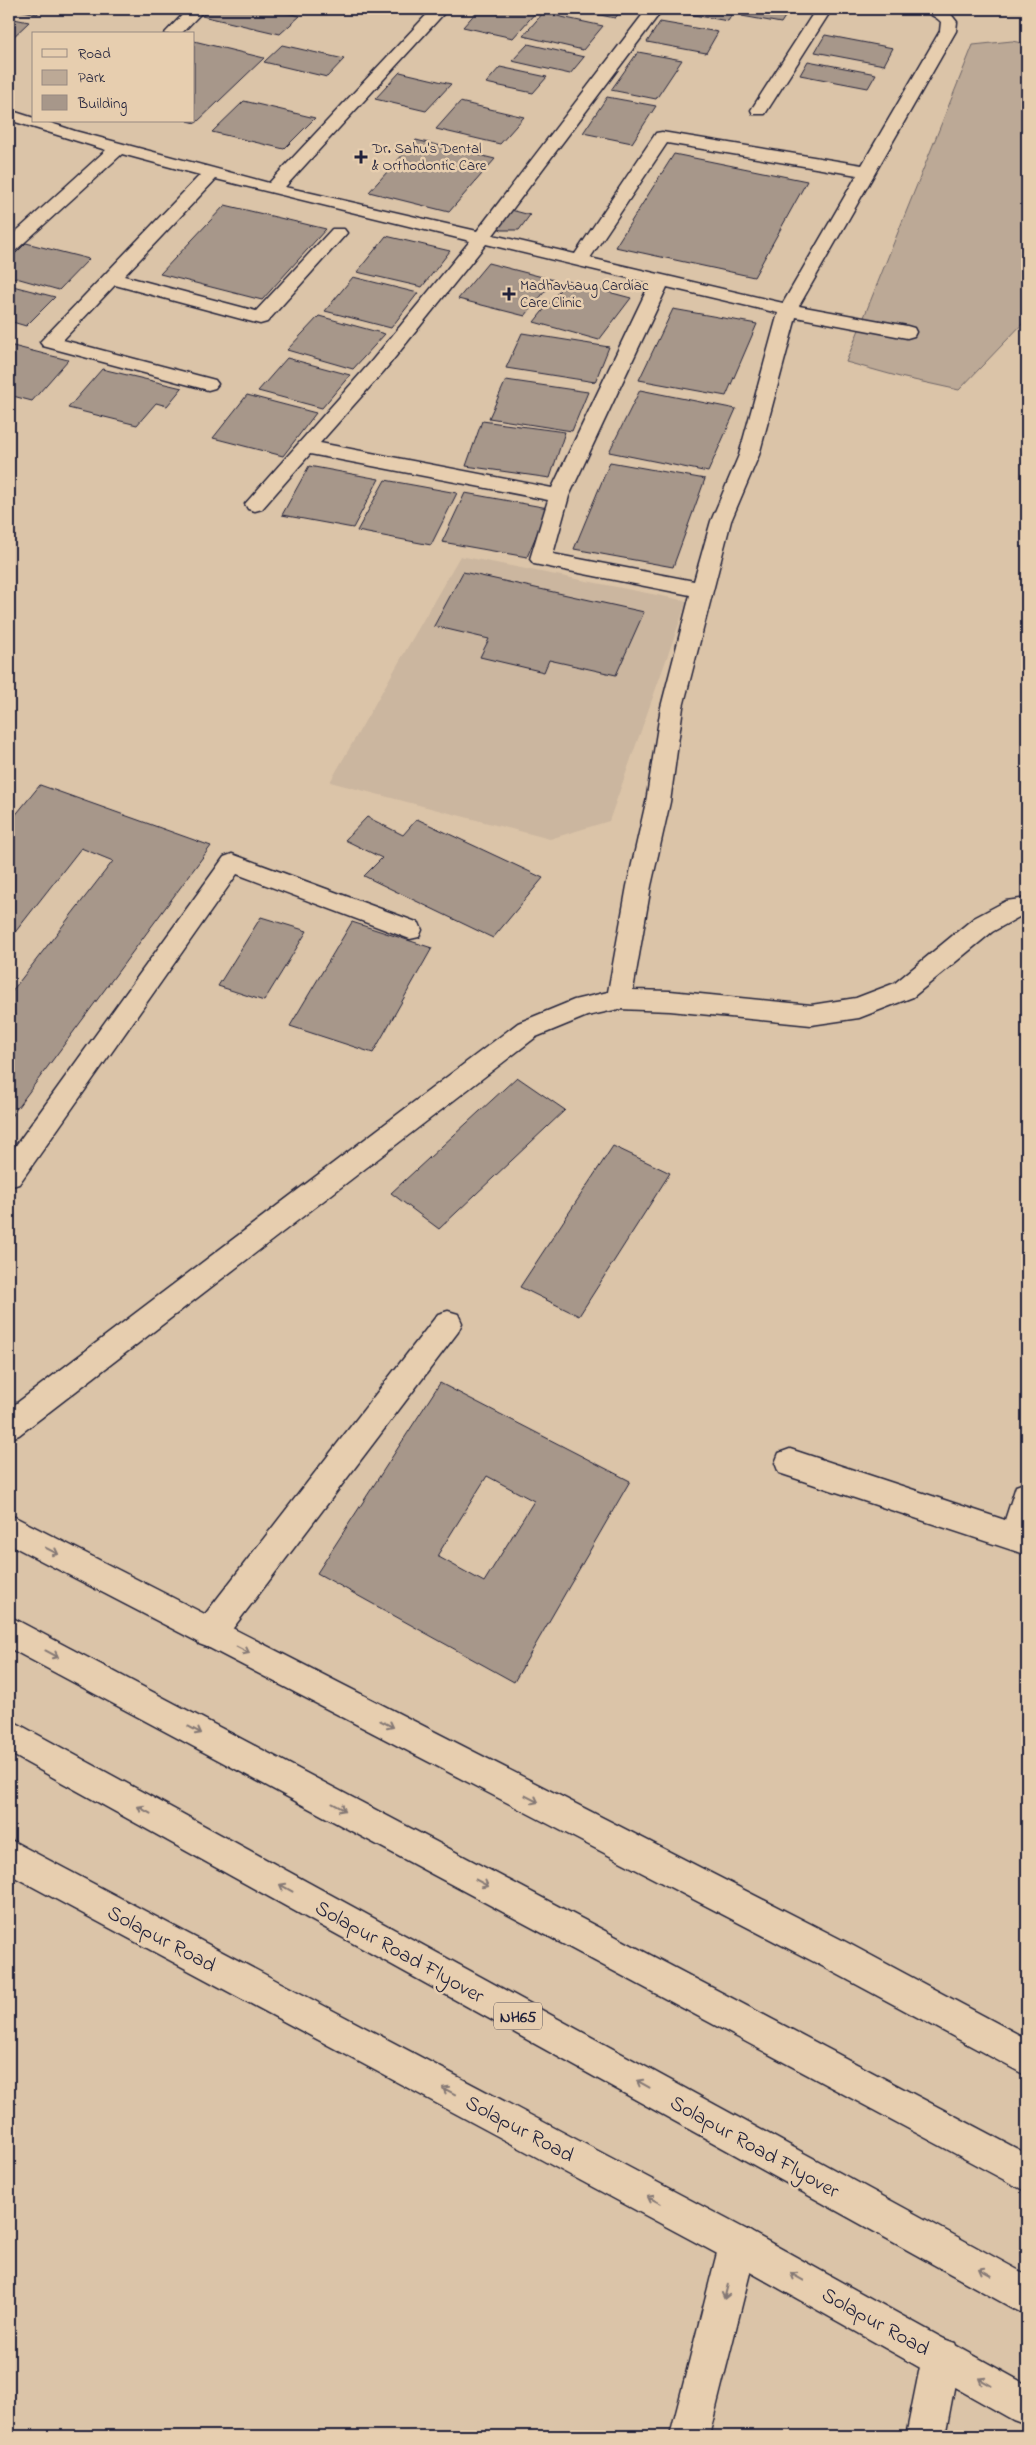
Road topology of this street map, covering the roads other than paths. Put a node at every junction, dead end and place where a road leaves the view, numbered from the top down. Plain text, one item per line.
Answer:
1 (197, 9) edge
2 (440, 9) edge
3 (655, 9) edge
4 (824, 9) edge
5 (932, 9) edge
6 (174, 32) edge
7 (759, 110) dead end
8 (9, 115) edge
9 (81, 122) edge
10 (69, 134) junction
11 (18, 135) dead end
12 (115, 152) junction
13 (867, 171) junction
14 (213, 172) junction
15 (273, 189) junction
16 (338, 233) dead end
17 (482, 238) junction
18 (9, 247) edge
19 (580, 260) junction
20 (111, 278) junction
21 (661, 280) junction
22 (788, 310) junction
23 (907, 332) dead end
24 (208, 384) dead end
25 (306, 447) junction
26 (559, 496) junction
27 (255, 504) dead end
28 (702, 590) junction
29 (1027, 907) edge
30 (410, 930) dead end
31 (619, 999) junction
32 (9, 1176) edge
33 (448, 1323) dead end
34 (9, 1426) edge
35 (790, 1463) dead end
36 (1027, 1496) edge
37 (9, 1528) edge
38 (1022, 1539) edge
39 (9, 1631) edge
40 (210, 1632) junction
41 (9, 1736) edge
42 (9, 1856) edge
43 (1027, 2058) edge
44 (1027, 2174) edge
45 (738, 2245) junction
46 (1027, 2296) edge
47 (941, 2357) junction
48 (1027, 2406) edge
49 (689, 2436) edge
50 (925, 2436) edge

1 - 6 main road
2 - 15 main road
3 - 17 main road
4 - 7 main road
5 - 13 main road
8 - 10 main road
9 - 10 main road
10 - 12 main road
11 - 12 main road
12 - 14 main road
12 - 18 main road
13 - 19 main road
13 - 22 main road
14 - 15 main road
14 - 20 main road
15 - 17 main road
16 - 20 main road
17 - 19 main road
17 - 25 main road
19 - 21 main road
20 - 24 main road
21 - 22 main road
21 - 26 main road
22 - 23 main road
22 - 28 main road
25 - 26 main road
25 - 27 main road
26 - 28 main road
28 - 31 main road
29 - 31 main road
30 - 32 main road
31 - 34 main road
33 - 40 main road
35 - 38 main road
36 - 38 main road
37 -> 40 main road
39 -> 44 main road
40 -> 43 main road
46 -> 41 main road, Solapur Road Flyover / NH65
45 -> 42 main road, Solapur Road
47 -> 45 main road, Solapur Road
45 -> 49 main road
48 -> 47 main road, Solapur Road
47 - 50 main road

